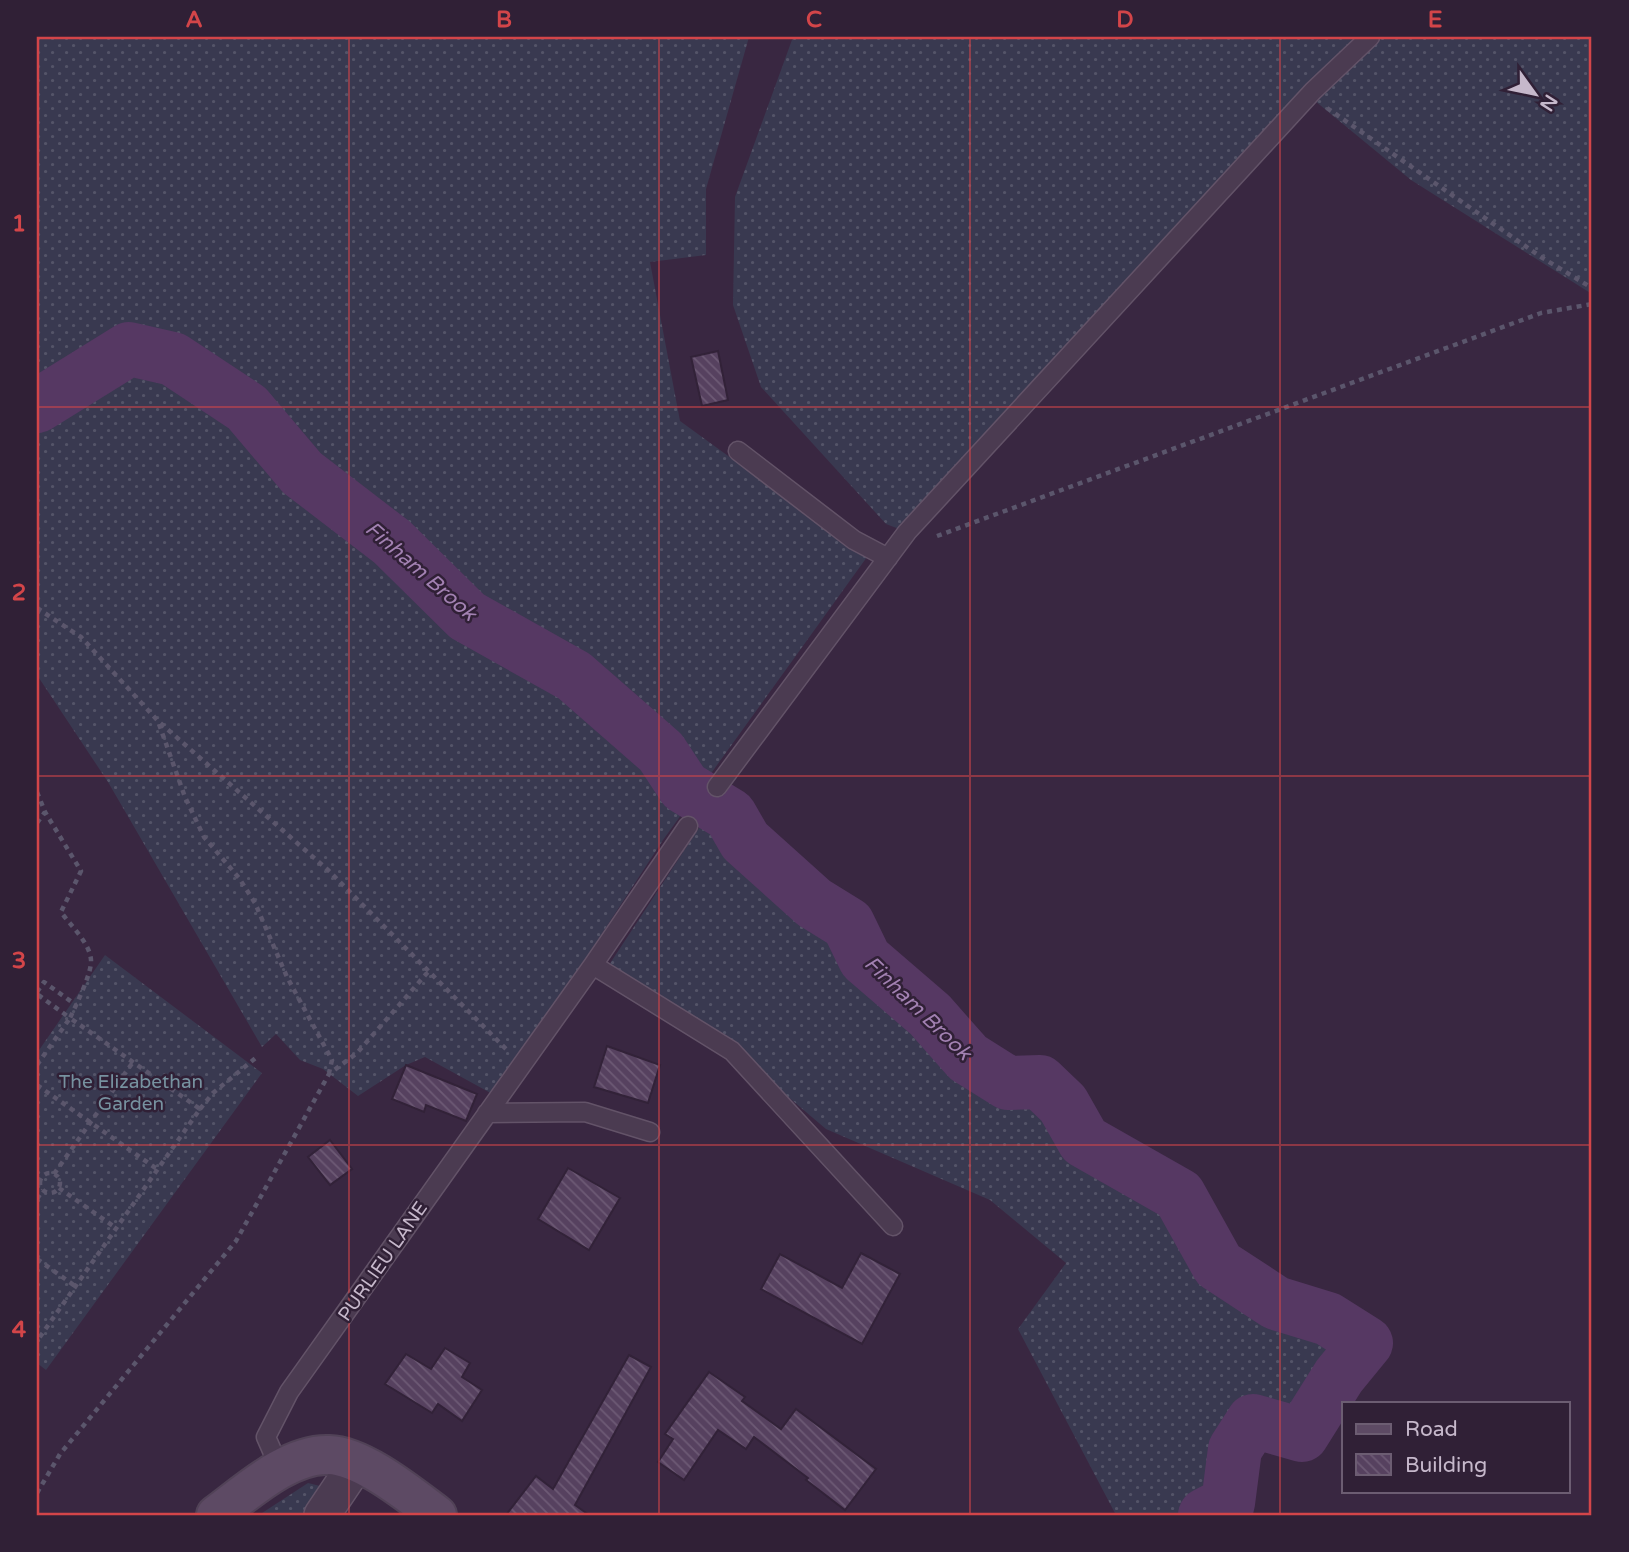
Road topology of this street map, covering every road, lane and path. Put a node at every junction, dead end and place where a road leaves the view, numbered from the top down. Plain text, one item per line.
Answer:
1 (1370, 37) edge
2 (1345, 121) dead end
3 (1592, 288) edge
4 (1592, 304) edge
5 (738, 451) dead end
6 (906, 532) junction
7 (888, 558) junction
8 (37, 608) edge
9 (158, 721) junction
10 (717, 787) dead end
11 (37, 792) edge
12 (45, 812) junction
13 (37, 823) edge
14 (688, 826) dead end
15 (593, 965) junction
16 (428, 972) junction
17 (37, 993) edge
18 (76, 1005) junction
19 (70, 1018) junction
20 (258, 1056) dead end
21 (524, 1061) junction
22 (133, 1062) junction
23 (37, 1065) edge
24 (329, 1074) junction
25 (37, 1085) edge
26 (200, 1109) junction
27 (487, 1113) junction
28 (90, 1123) junction
29 (650, 1132) dead end
30 (158, 1169) junction
31 (54, 1174) junction
32 (39, 1175) edge
33 (59, 1188) junction
34 (43, 1190) junction
35 (37, 1199) edge
36 (893, 1226) dead end
37 (116, 1228) junction
38 (37, 1259) edge
39 (75, 1286) junction
40 (37, 1341) edge
41 (357, 1463) junction
42 (280, 1469) junction
43 (37, 1493) edge
44 (216, 1515) edge
45 (322, 1515) edge
46 (437, 1515) edge

1 - 6 lane
2 - 3 path
4 - 6 path
5 - 7 lane
6 - 7 lane
7 - 10 lane
8 - 9 path
9 - 16 path
9 - 24 path
11 - 12 path
12 - 13 path
12 - 18 path
14 - 15 lane, PURLIEU LANE
15 - 21 lane, PURLIEU LANE
15 - 36 lane
16 - 21 path
16 - 24 path
17 - 18 path
17 - 19 path
18 - 19 path
19 - 22 path
19 - 23 path
20 - 26 path
21 - 27 lane, PURLIEU LANE
22 - 26 path
22 - 28 path
24 - 43 path
25 - 28 path
26 - 30 path
27 - 29 lane
27 - 42 lane, PURLIEU LANE
28 - 30 path
28 - 31 path
30 - 37 path
31 - 32 path
31 - 33 path
32 - 34 path
33 - 34 path
33 - 37 path
34 - 35 path
37 - 39 path
38 - 39 path
39 - 40 path
41 - 42 main road
41 - 45 street
41 - 46 main road
42 - 44 main road

